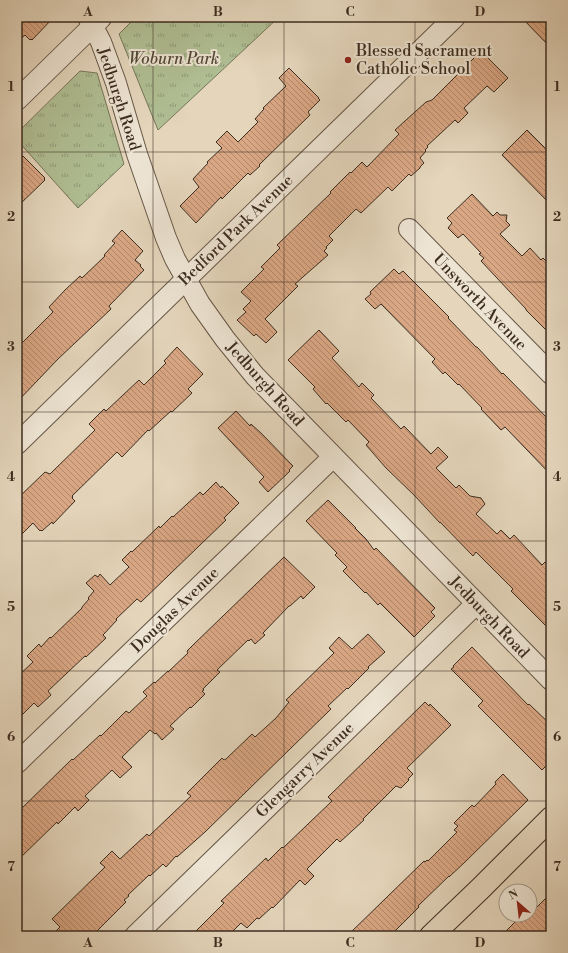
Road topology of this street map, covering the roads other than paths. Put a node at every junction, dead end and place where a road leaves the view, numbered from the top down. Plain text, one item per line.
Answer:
1 (455, 17) edge
2 (94, 20) edge
3 (17, 100) edge
4 (409, 229) dead end
5 (186, 280) junction
6 (551, 374) edge
7 (17, 444) edge
8 (333, 457) junction
9 (476, 604) junction
10 (551, 680) edge
11 (17, 764) edge
12 (551, 818) edge
13 (135, 936) edge
14 (431, 936) edge

1 - 5 street, Bedford Park Avenue
2 - 3 street
2 - 5 street, Jedburgh Road
4 - 6 street, Unsworth Avenue
5 - 7 street, Bedford Park Avenue
5 - 8 street, Jedburgh Road
8 - 9 street, Jedburgh Road
8 - 11 street, Douglas Avenue
9 - 10 street, Jedburgh Road
9 - 13 street, Glengarry Avenue
12 - 14 main road

